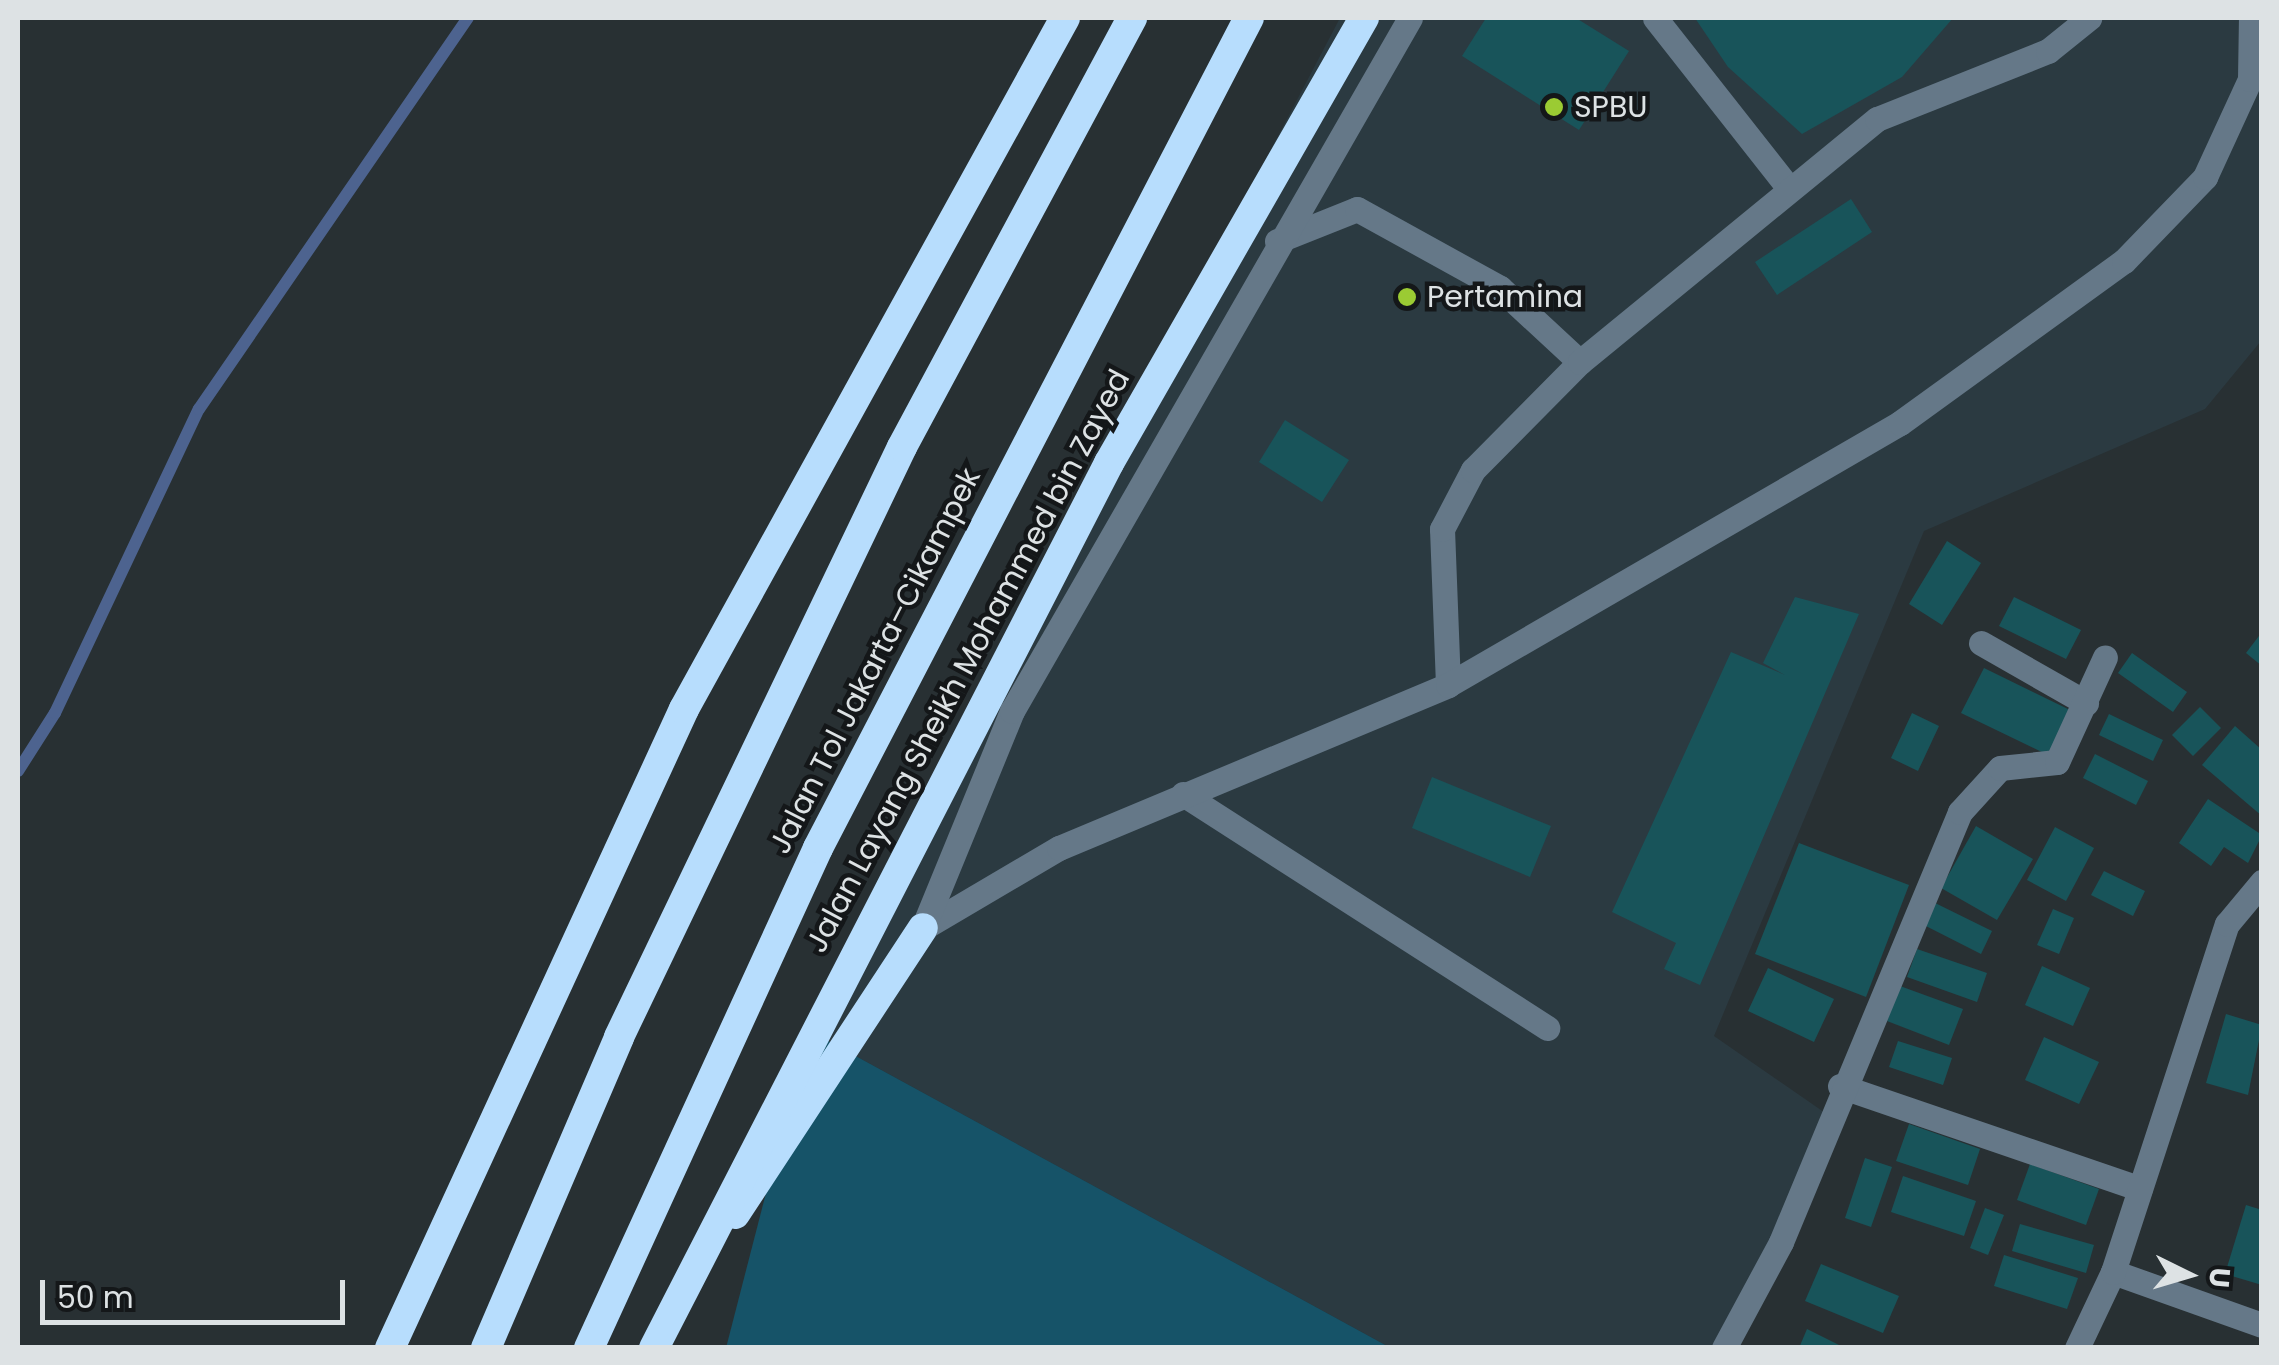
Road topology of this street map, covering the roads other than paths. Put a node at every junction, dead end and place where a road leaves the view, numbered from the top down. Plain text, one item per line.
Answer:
1 (1065, 18) edge
2 (1132, 18) edge
3 (1248, 18) edge
4 (1364, 18) edge
5 (1410, 18) edge
6 (1655, 18) edge
7 (2090, 18) edge
8 (2252, 18) edge
9 (2256, 70) edge
10 (1788, 187) junction
11 (1275, 242) junction
12 (1580, 362) junction
13 (1981, 643) dead end
14 (2105, 657) dead end
15 (1448, 685) junction
16 (2086, 703) junction
17 (1183, 794) junction
18 (2262, 882) edge
19 (923, 928) junction
20 (1547, 1028) dead end
21 (1840, 1086) junction
22 (2140, 1189) junction
23 (2114, 1272) junction
24 (2262, 1325) edge
25 (390, 1348) edge
26 (486, 1348) edge
27 (589, 1348) edge
28 (637, 1348) edge
29 (654, 1348) edge
30 (1724, 1348) edge
31 (2078, 1348) edge

1 - 25 highway
2 - 26 highway, Jalan Tol Jakarta–Cikampek
3 - 27 highway, Jalan Tol Jakarta–Cikampek
4 - 29 highway, Jalan Layang Sheikh Mohammed bin Zayed, bridge
5 - 11 street
6 - 10 street
7 - 10 street
8 - 9 street
9 - 15 street
10 - 12 street
11 - 12 street
11 - 19 street
12 - 15 street
13 - 16 street
14 - 16 street
15 - 17 street
16 - 21 street
17 - 19 street
17 - 20 street
18 - 22 street
19 - 28 highway
21 - 22 street
21 - 30 street
22 - 23 street
23 - 24 street
23 - 31 street

